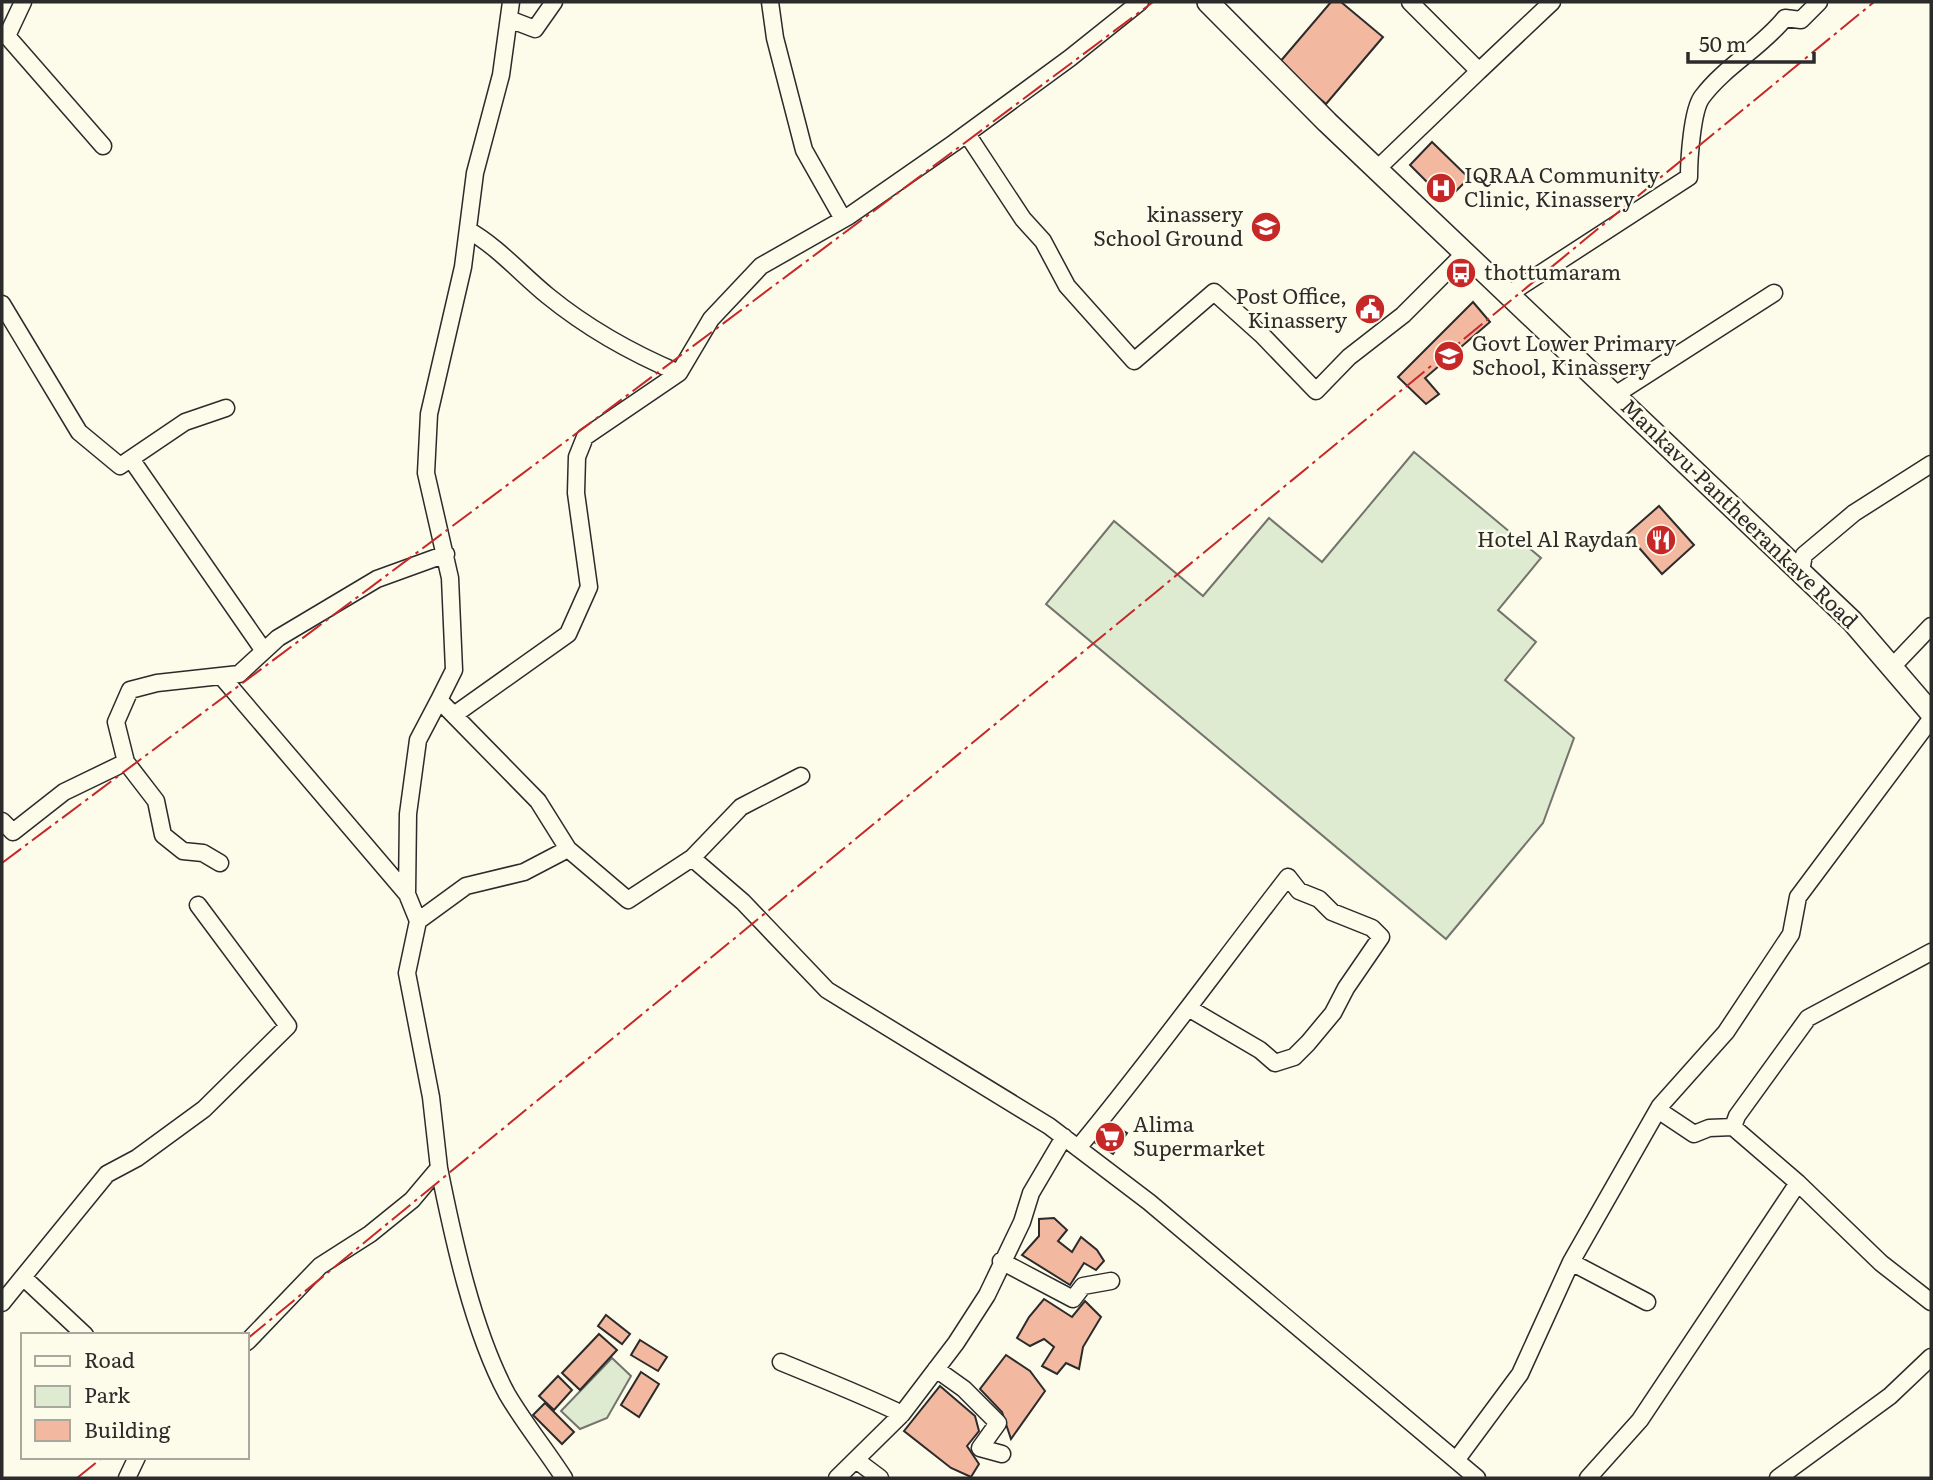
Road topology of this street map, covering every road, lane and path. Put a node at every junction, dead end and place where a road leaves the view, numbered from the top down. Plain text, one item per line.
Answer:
1 (23, 2) edge
2 (511, 2) edge
3 (554, 2) edge
4 (771, 2) edge
5 (1140, 2) edge
6 (1208, 2) edge
7 (1410, 2) edge
8 (1552, 2) edge
9 (1819, 2) edge
10 (509, 19) junction
11 (1479, 71) junction
12 (967, 134) junction
13 (103, 146) dead end
14 (1377, 169) junction
15 (843, 219) junction
16 (468, 230) junction
17 (1465, 253) junction
18 (1774, 293) dead end
19 (1509, 294) junction
20 (2, 304) edge
21 (679, 373) junction
22 (1615, 395) junction
23 (226, 408) dead end
24 (131, 459) junction
25 (1931, 464) edge
26 (446, 554) junction
27 (1801, 571) junction
28 (1931, 626) edge
29 (264, 651) junction
30 (1892, 667) junction
31 (222, 677) junction
32 (439, 700) junction
33 (1931, 713) edge
34 (454, 715) junction
35 (1931, 719) edge
36 (126, 762) junction
37 (801, 776) dead end
38 (2, 821) edge
39 (568, 849) junction
40 (692, 858) junction
41 (220, 863) dead end
42 (407, 894) junction
43 (198, 905) dead end
44 (418, 921) junction
45 (1931, 952) edge
46 (1190, 1009) junction
47 (1658, 1110) junction
48 (1733, 1127) junction
49 (1064, 1137) junction
50 (1078, 1148) junction
51 (439, 1168) junction
52 (1798, 1183) junction
53 (1001, 1261) junction
54 (1571, 1262) junction
55 (23, 1277) junction
56 (1111, 1281) dead end
57 (1647, 1302) dead end
58 (1931, 1302) edge
59 (2, 1303) edge
60 (83, 1333) edge
61 (248, 1341) edge
62 (1931, 1357) edge
63 (782, 1362) dead end
64 (936, 1369) junction
65 (902, 1414) junction
66 (1002, 1454) dead end
67 (136, 1459) edge
68 (1457, 1459) junction
69 (856, 1460) junction
70 (127, 1478) edge
71 (564, 1478) edge
72 (837, 1478) edge
73 (880, 1478) edge
74 (1477, 1478) edge
75 (1588, 1478) edge
76 (1778, 1478) edge

1 - 13 street
2 - 10 street
3 - 10 street
4 - 15 street
5 - 12 street
6 - 14 main road, Mankavu-Pantheerankave Road
7 - 11 street
8 - 11 street
9 - 19 street
10 - 16 street
11 - 14 street
12 - 15 street
12 - 17 street
14 - 17 main road, Mankavu-Pantheerankave Road
15 - 21 street
16 - 21 street
16 - 26 street
17 - 19 main road, Mankavu-Pantheerankave Road
18 - 22 street
19 - 22 main road, Mankavu-Pantheerankave Road
20 - 24 street
21 - 34 street
22 - 27 main road, Mankavu-Pantheerankave Road
23 - 24 street
24 - 29 street
25 - 27 street
26 - 29 street
26 - 32 street
27 - 30 main road, Mankavu-Pantheerankave Road
28 - 30 street
29 - 31 street
30 - 33 main road, Mankavu-Pantheerankave Road
31 - 36 street
31 - 42 street
32 - 34 street
32 - 42 street
34 - 39 street
35 - 47 street
36 - 38 street
36 - 41 street
37 - 40 street
39 - 40 street
39 - 44 street
40 - 49 street
42 - 44 street
43 - 55 street
44 - 51 street
45 - 48 street
46 - 46 street
46 - 50 street
47 - 48 street
47 - 54 street
48 - 52 street
49 - 50 street
49 - 53 street
50 - 68 street
51 - 61 street
51 - 71 street
52 - 58 street
52 - 75 street
53 - 56 street
53 - 64 street
54 - 57 street
54 - 68 street
55 - 59 street
55 - 60 street
62 - 76 street
63 - 65 street
64 - 65 street
64 - 66 street
65 - 69 street
67 - 70 street
68 - 74 street
69 - 72 street
69 - 73 street

